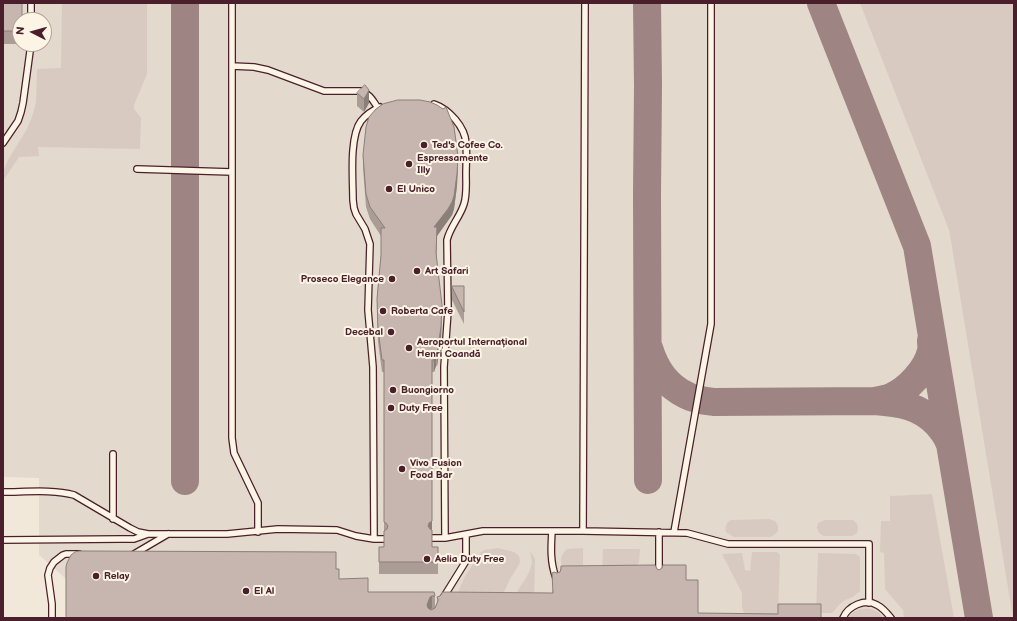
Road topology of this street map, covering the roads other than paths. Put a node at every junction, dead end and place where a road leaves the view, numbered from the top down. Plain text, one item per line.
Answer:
1 (232, 3) edge
2 (585, 3) edge
3 (711, 3) edge
4 (30, 52) edge
5 (232, 66) junction
6 (429, 103) edge
7 (3, 143) edge
8 (137, 169) dead end
9 (232, 172) junction
10 (113, 454) dead end
11 (3, 492) edge
12 (113, 518) junction
13 (552, 531) junction
14 (583, 531) junction
15 (258, 532) junction
16 (659, 532) junction
17 (674, 532) junction
18 (148, 534) junction
19 (168, 534) junction
20 (466, 535) junction
21 (432, 538) edge
22 (445, 538) junction
23 (374, 539) junction
24 (384, 539) edge
25 (3, 540) edge
26 (82, 554) edge
27 (127, 554) edge
28 (659, 578) edge
29 (557, 581) edge
30 (869, 603) junction
31 (438, 605) edge
32 (52, 618) edge
33 (843, 618) edge
34 (891, 618) edge

1 - 5 lane
2 - 14 lane
3 - 17 lane
4 - 7 lane
5 - 9 lane
5 - 23 lane
6 - 22 lane
8 - 9 lane
9 - 15 lane
10 - 12 lane
11 - 12 lane
12 - 18 lane
13 - 14 lane
13 - 20 lane
13 - 29 lane
14 - 16 lane
15 - 19 lane
15 - 23 lane
16 - 17 lane
16 - 28 lane
17 - 30 lane
18 - 19 lane
18 - 25 lane
19 - 27 lane
20 - 22 lane
20 - 31 lane
21 - 22 lane
23 - 24 lane
26 - 32 lane
30 - 33 lane
30 - 34 lane

